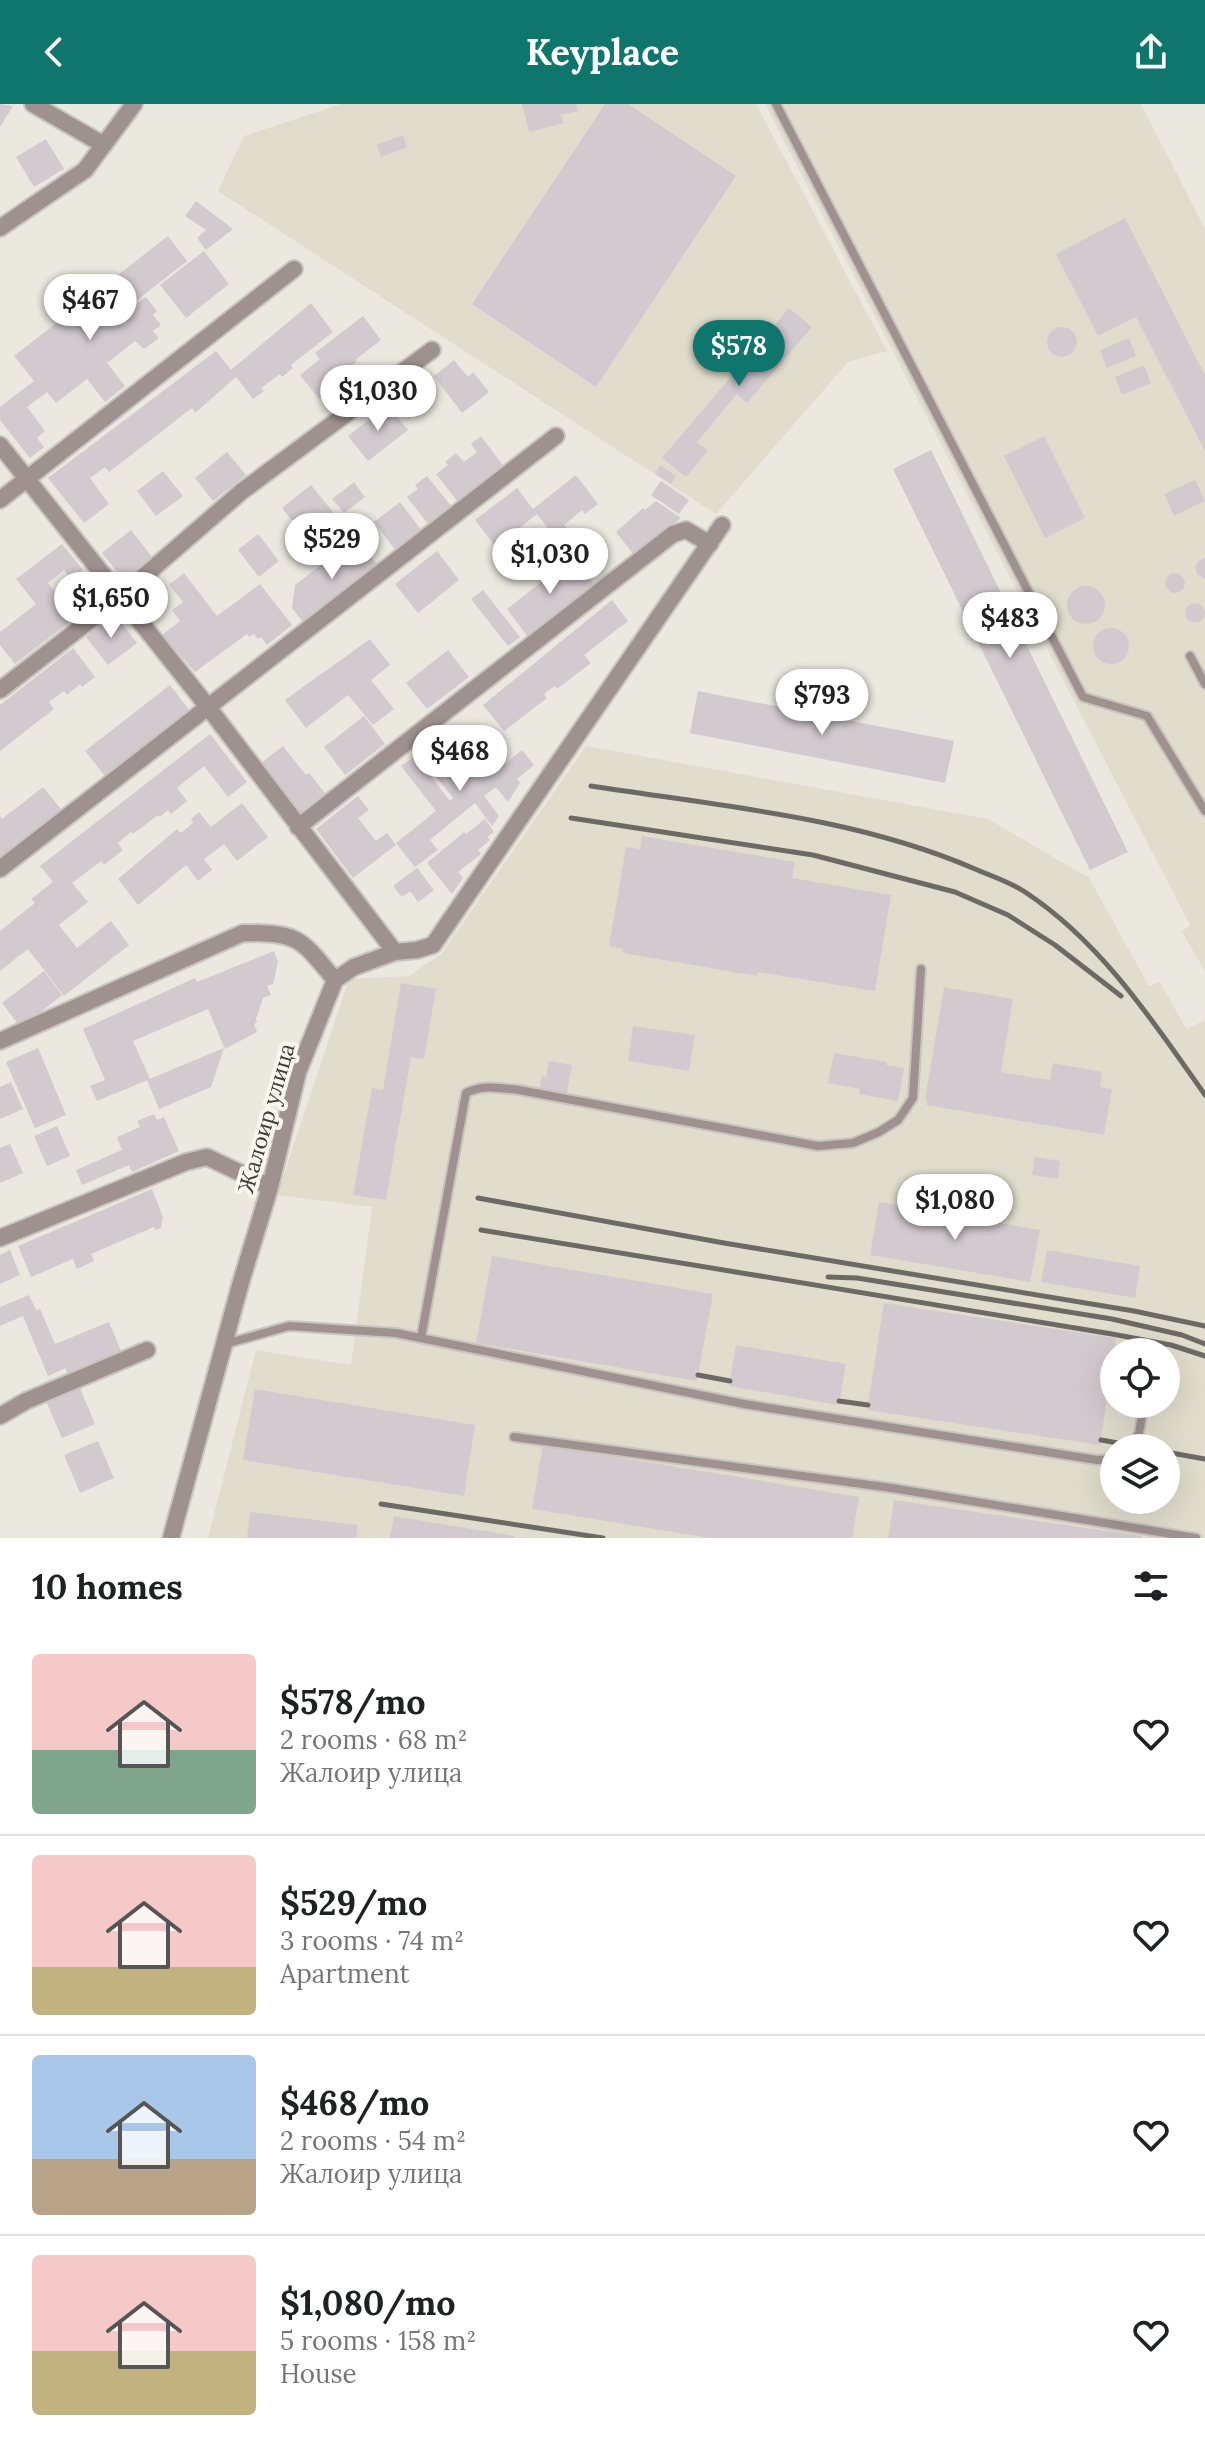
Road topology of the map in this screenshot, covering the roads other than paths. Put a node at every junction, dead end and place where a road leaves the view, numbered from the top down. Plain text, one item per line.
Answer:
1 (33, 104) edge
2 (134, 104) edge
3 (776, 104) edge
4 (104, 145) junction
5 (0, 228) edge
6 (294, 269) dead end
7 (432, 350) dead end
8 (556, 436) dead end
9 (0, 445) edge
10 (27, 479) junction
11 (0, 500) edge
12 (722, 525) dead end
13 (710, 544) junction
14 (120, 597) junction
15 (1190, 656) dead end
16 (1205, 684) edge
17 (0, 690) edge
18 (208, 707) junction
19 (1205, 811) edge
20 (298, 827) junction
21 (0, 869) edge
22 (395, 952) junction
23 (921, 969) dead end
24 (335, 980) junction
25 (0, 1041) edge
26 (270, 1187) junction
27 (0, 1238) edge
28 (421, 1338) junction
29 (224, 1344) junction
30 (147, 1350) dead end
31 (0, 1416) edge
32 (514, 1437) dead end
33 (1100, 1460) edge
34 (171, 1538) edge
35 (1196, 1538) edge

1 - 4 street
2 - 4 street
3 - 19 lane
4 - 5 street
6 - 10 street
7 - 14 street
8 - 18 street
9 - 10 street
10 - 11 street
10 - 14 street
12 - 13 street
13 - 20 street
13 - 22 street
14 - 17 street
14 - 18 street
15 - 16 lane
18 - 20 street
18 - 21 street
20 - 22 street
22 - 24 street
23 - 28 lane
24 - 25 street
24 - 26 street, Жалоир улица
26 - 27 street
26 - 29 street, Жалоир улица
28 - 29 lane
28 - 33 lane
29 - 34 street, Жалоир улица
30 - 31 street
32 - 35 lane

